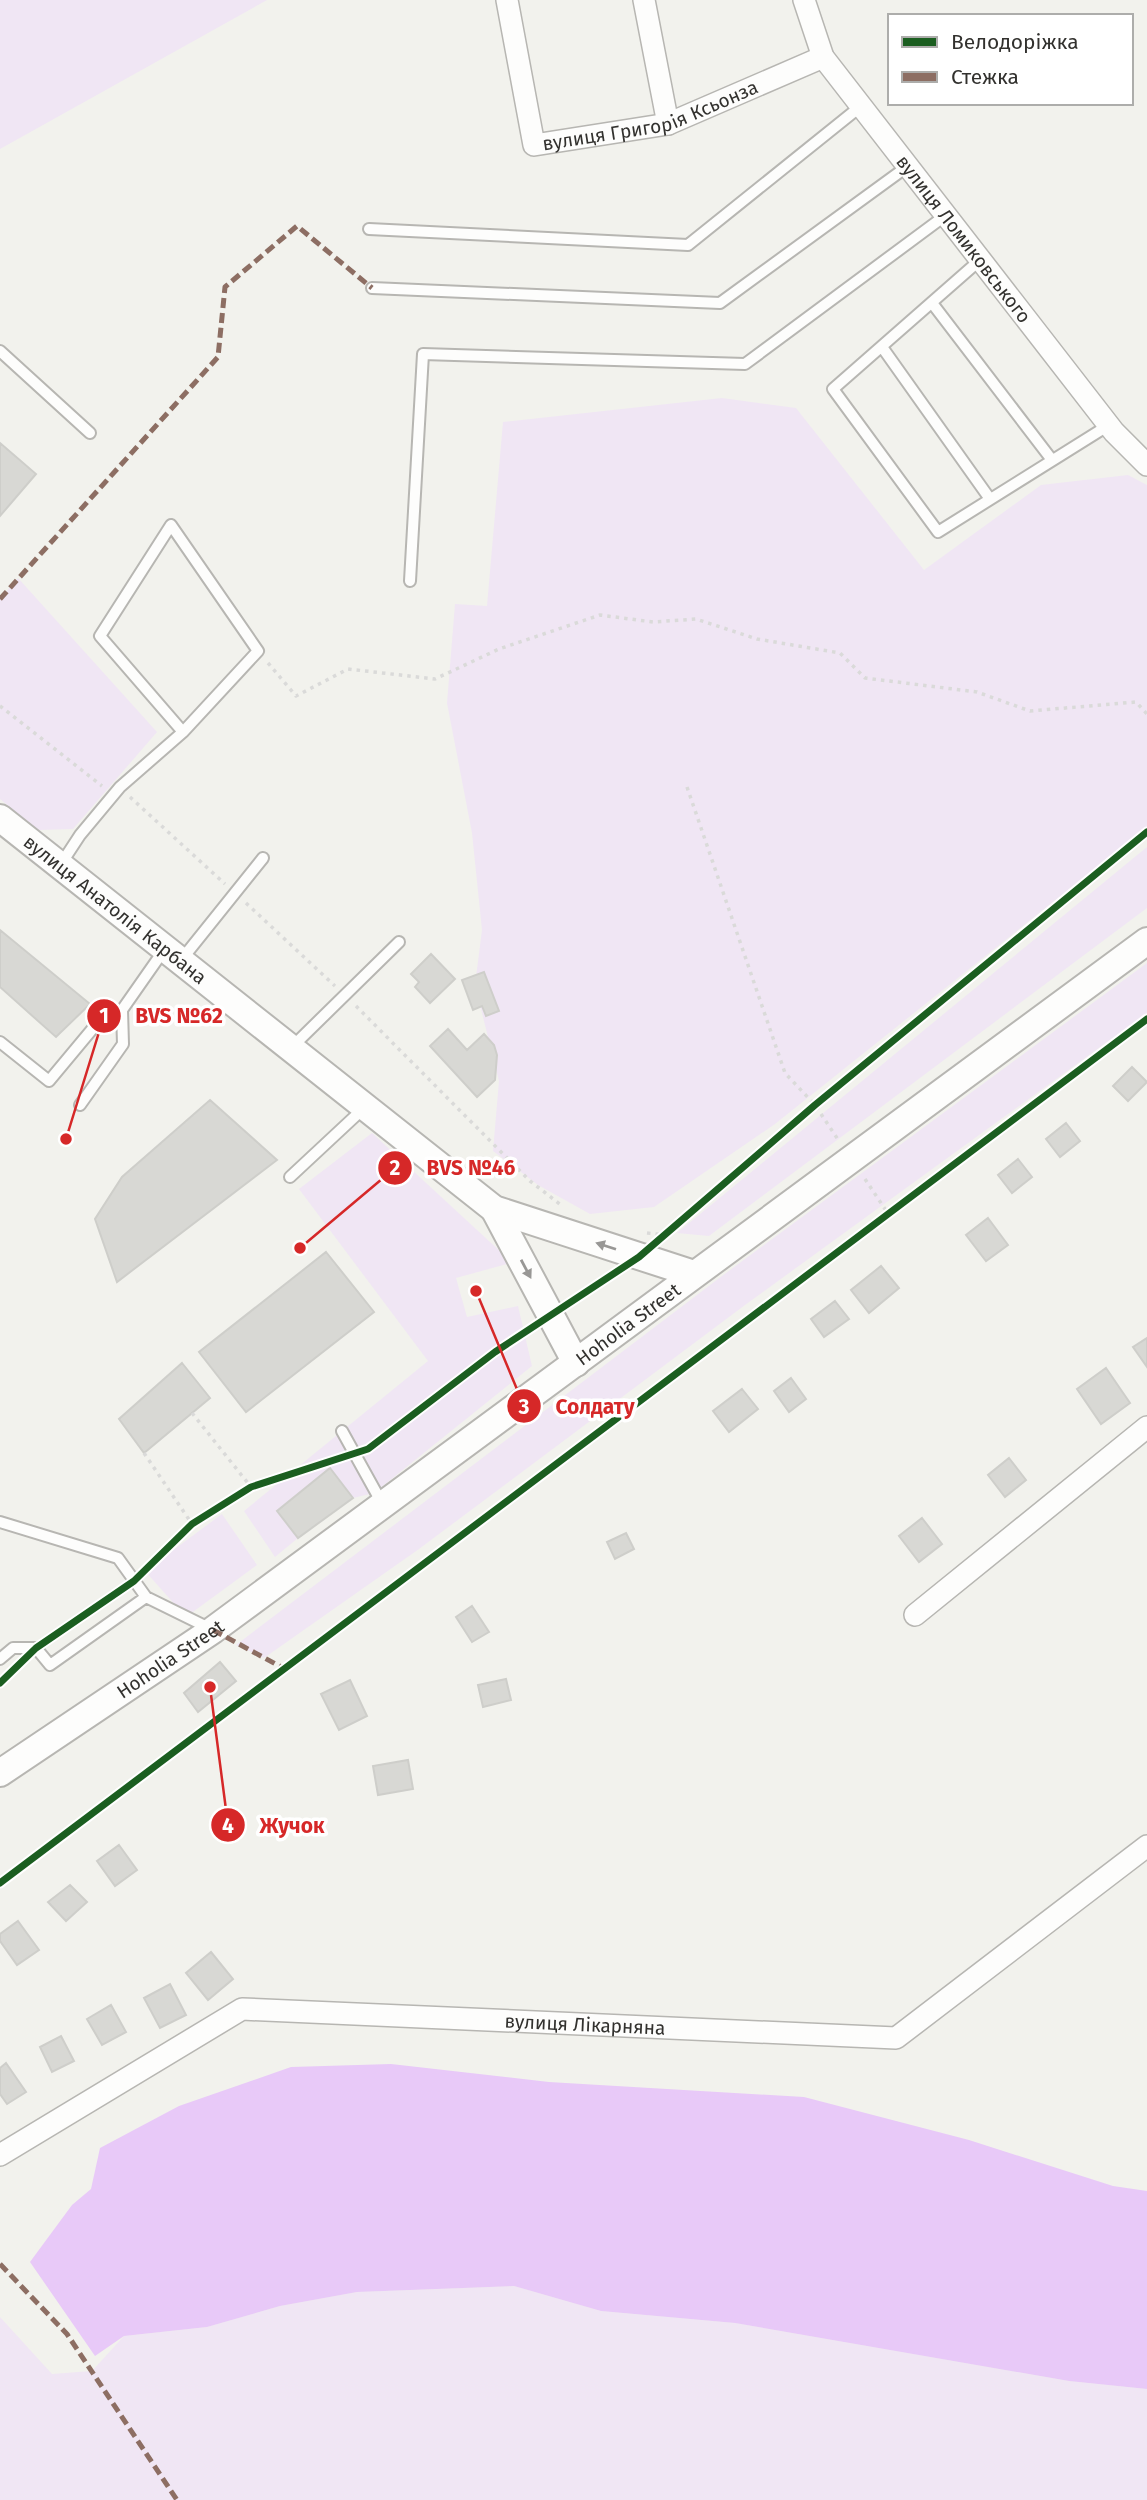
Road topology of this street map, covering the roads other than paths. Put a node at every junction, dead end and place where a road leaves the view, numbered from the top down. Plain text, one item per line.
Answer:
1 (507, 0) edge
2 (643, 0) edge
3 (804, 0) edge
4 (823, 57) junction
5 (861, 106) junction
6 (668, 124) junction
7 (908, 166) junction
8 (946, 215) junction
9 (369, 229) dead end
10 (981, 260) junction
11 (372, 288) dead end
12 (932, 303) junction
13 (882, 347) junction
14 (0, 351) edge
15 (1109, 425) junction
16 (90, 433) dead end
17 (1052, 460) junction
18 (1147, 465) edge
19 (990, 499) junction
20 (410, 581) dead end
21 (183, 732) junction
22 (0, 818) edge
23 (262, 858) dead end
24 (60, 867) junction
25 (399, 942) dead end
26 (1147, 942) edge
27 (174, 954) junction
28 (122, 1010) junction
29 (0, 1042) edge
30 (292, 1047) junction
31 (80, 1105) dead end
32 (364, 1108) junction
33 (290, 1177) dead end
34 (494, 1209) junction
35 (694, 1274) junction
36 (576, 1363) junction
37 (1147, 1427) edge
38 (342, 1431) dead end
39 (383, 1505) junction
40 (0, 1522) edge
41 (146, 1597) junction
42 (915, 1615) dead end
43 (213, 1630) junction
44 (0, 1659) edge
45 (0, 1773) edge
46 (1147, 1846) edge
47 (0, 2155) edge

1 - 6 street, вулиця Григорія Ксьонза
2 - 6 street
3 - 4 street, вулиця Ломиковського
4 - 5 street, вулиця Ломиковського
4 - 6 street, вулиця Григорія Ксьонза
5 - 7 street, вулиця Ломиковського
5 - 9 lane
7 - 8 street, вулиця Ломиковського
7 - 11 lane
8 - 10 street, вулиця Ломиковського
8 - 20 lane
10 - 12 lane
10 - 15 street, вулиця Ломиковського
12 - 13 lane
12 - 17 lane
13 - 19 lane
13 - 19 lane
14 - 16 lane
15 - 17 lane
15 - 18 street, вулиця Ломиковського
17 - 19 lane
21 - 21 lane
21 - 24 lane
22 - 24 street, вулиця Анатолія Карбана
23 - 27 lane
24 - 27 street, вулиця Анатолія Карбана
25 - 30 lane
26 - 35 street, Hoholia Street
27 - 28 lane
27 - 30 street, вулиця Анатолія Карбана
28 - 29 lane
28 - 31 lane
30 - 32 street, вулиця Анатолія Карбана
32 - 33 lane
32 - 34 street, вулиця Анатолія Карбана
35 -> 34 street
34 -> 36 street
35 - 36 street, Hoholia Street
36 - 39 street, Hoholia Street
37 - 42 street
38 - 39 lane
39 - 43 street, Hoholia Street
40 - 41 lane
41 - 43 lane
41 - 44 lane
43 - 45 street, Hoholia Street
46 - 47 street, вулиця Лікарняна

